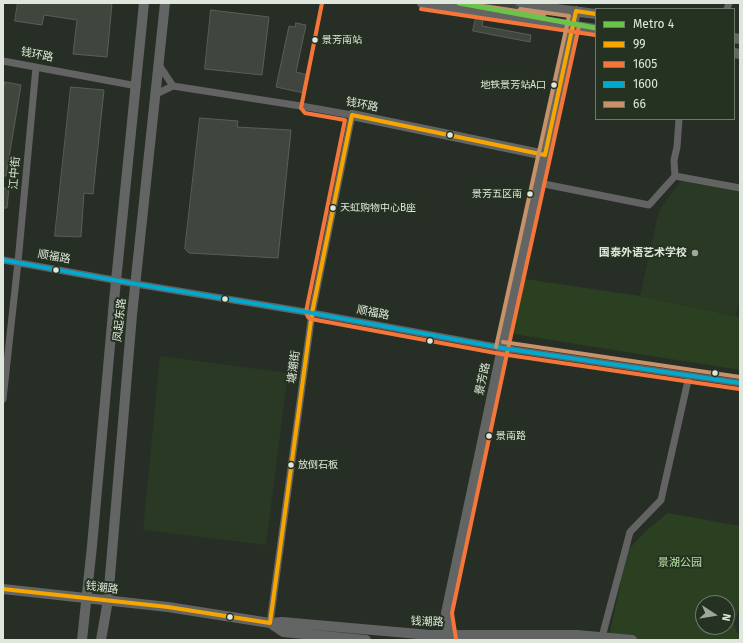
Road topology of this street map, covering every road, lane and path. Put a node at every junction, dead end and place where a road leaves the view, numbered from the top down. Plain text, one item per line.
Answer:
1 (144, 3) edge
2 (165, 3) edge
3 (422, 3) edge
4 (521, 3) edge
5 (576, 11) junction
6 (595, 14) edge
7 (573, 25) junction
8 (595, 29) edge
9 (3, 61) edge
10 (159, 65) junction
11 (36, 67) junction
12 (137, 86) junction
13 (173, 86) junction
14 (156, 94) junction
15 (352, 115) junction
16 (679, 120) edge
17 (545, 155) junction
18 (675, 176) junction
19 (539, 183) junction
20 (740, 188) edge
21 (3, 260) edge
22 (18, 262) junction
23 (116, 279) junction
24 (136, 284) junction
25 (312, 313) junction
26 (502, 348) junction
27 (689, 376) junction
28 (740, 383) edge
29 (3, 399) edge
30 (3, 589) edge
31 (87, 598) junction
32 (108, 600) junction
33 (270, 623) junction
34 (602, 637) junction
35 (449, 638) edge
36 (82, 640) edge
37 (101, 640) edge
38 (366, 640) edge
39 (632, 640) edge

1 - 12 main road, 凤起东路
2 - 10 main road, 凤起东路
3 - 7 main road
4 - 5 main road
5 - 6 main road
5 - 7 main road, 景芳路
7 - 8 main road
7 - 17 main road, 景芳路
9 - 11 street, 钱环路
10 - 13 street
10 - 14 main road, 凤起东路
11 - 12 street, 钱环路
11 - 22 street, 江中街
12 - 23 main road, 凤起东路
13 - 14 street
13 - 15 street, 钱环路
14 - 24 main road, 凤起东路
15 - 17 main road, 钱环路
15 - 25 street, 塘潮街
16 - 18 street
17 - 19 main road, 景芳路
18 - 19 street
18 - 20 street
19 - 26 main road, 景芳路
21 - 22 street, 顺福路
22 - 23 street, 顺福路
22 - 29 street, 江中街
23 - 24 street, 顺福路
23 - 31 main road, 凤起东路
24 - 25 street, 顺福路
24 - 32 main road, 凤起东路
25 - 26 street, 顺福路
25 - 33 street, 塘潮街
26 - 27 street, 顺福路
26 - 35 main road, 景芳路
27 - 28 street, 顺福路
27 - 34 street
30 - 31 main road, 钱潮路
31 - 32 main road, 钱潮路
31 - 36 main road, 凤起东路
32 - 33 main road, 钱潮路
32 - 37 main road, 凤起东路
33 - 35 main road, 钱潮路
33 - 38 main road, 钱潮路
34 - 35 main road, 钱潮路
34 - 39 main road, 钱潮路

